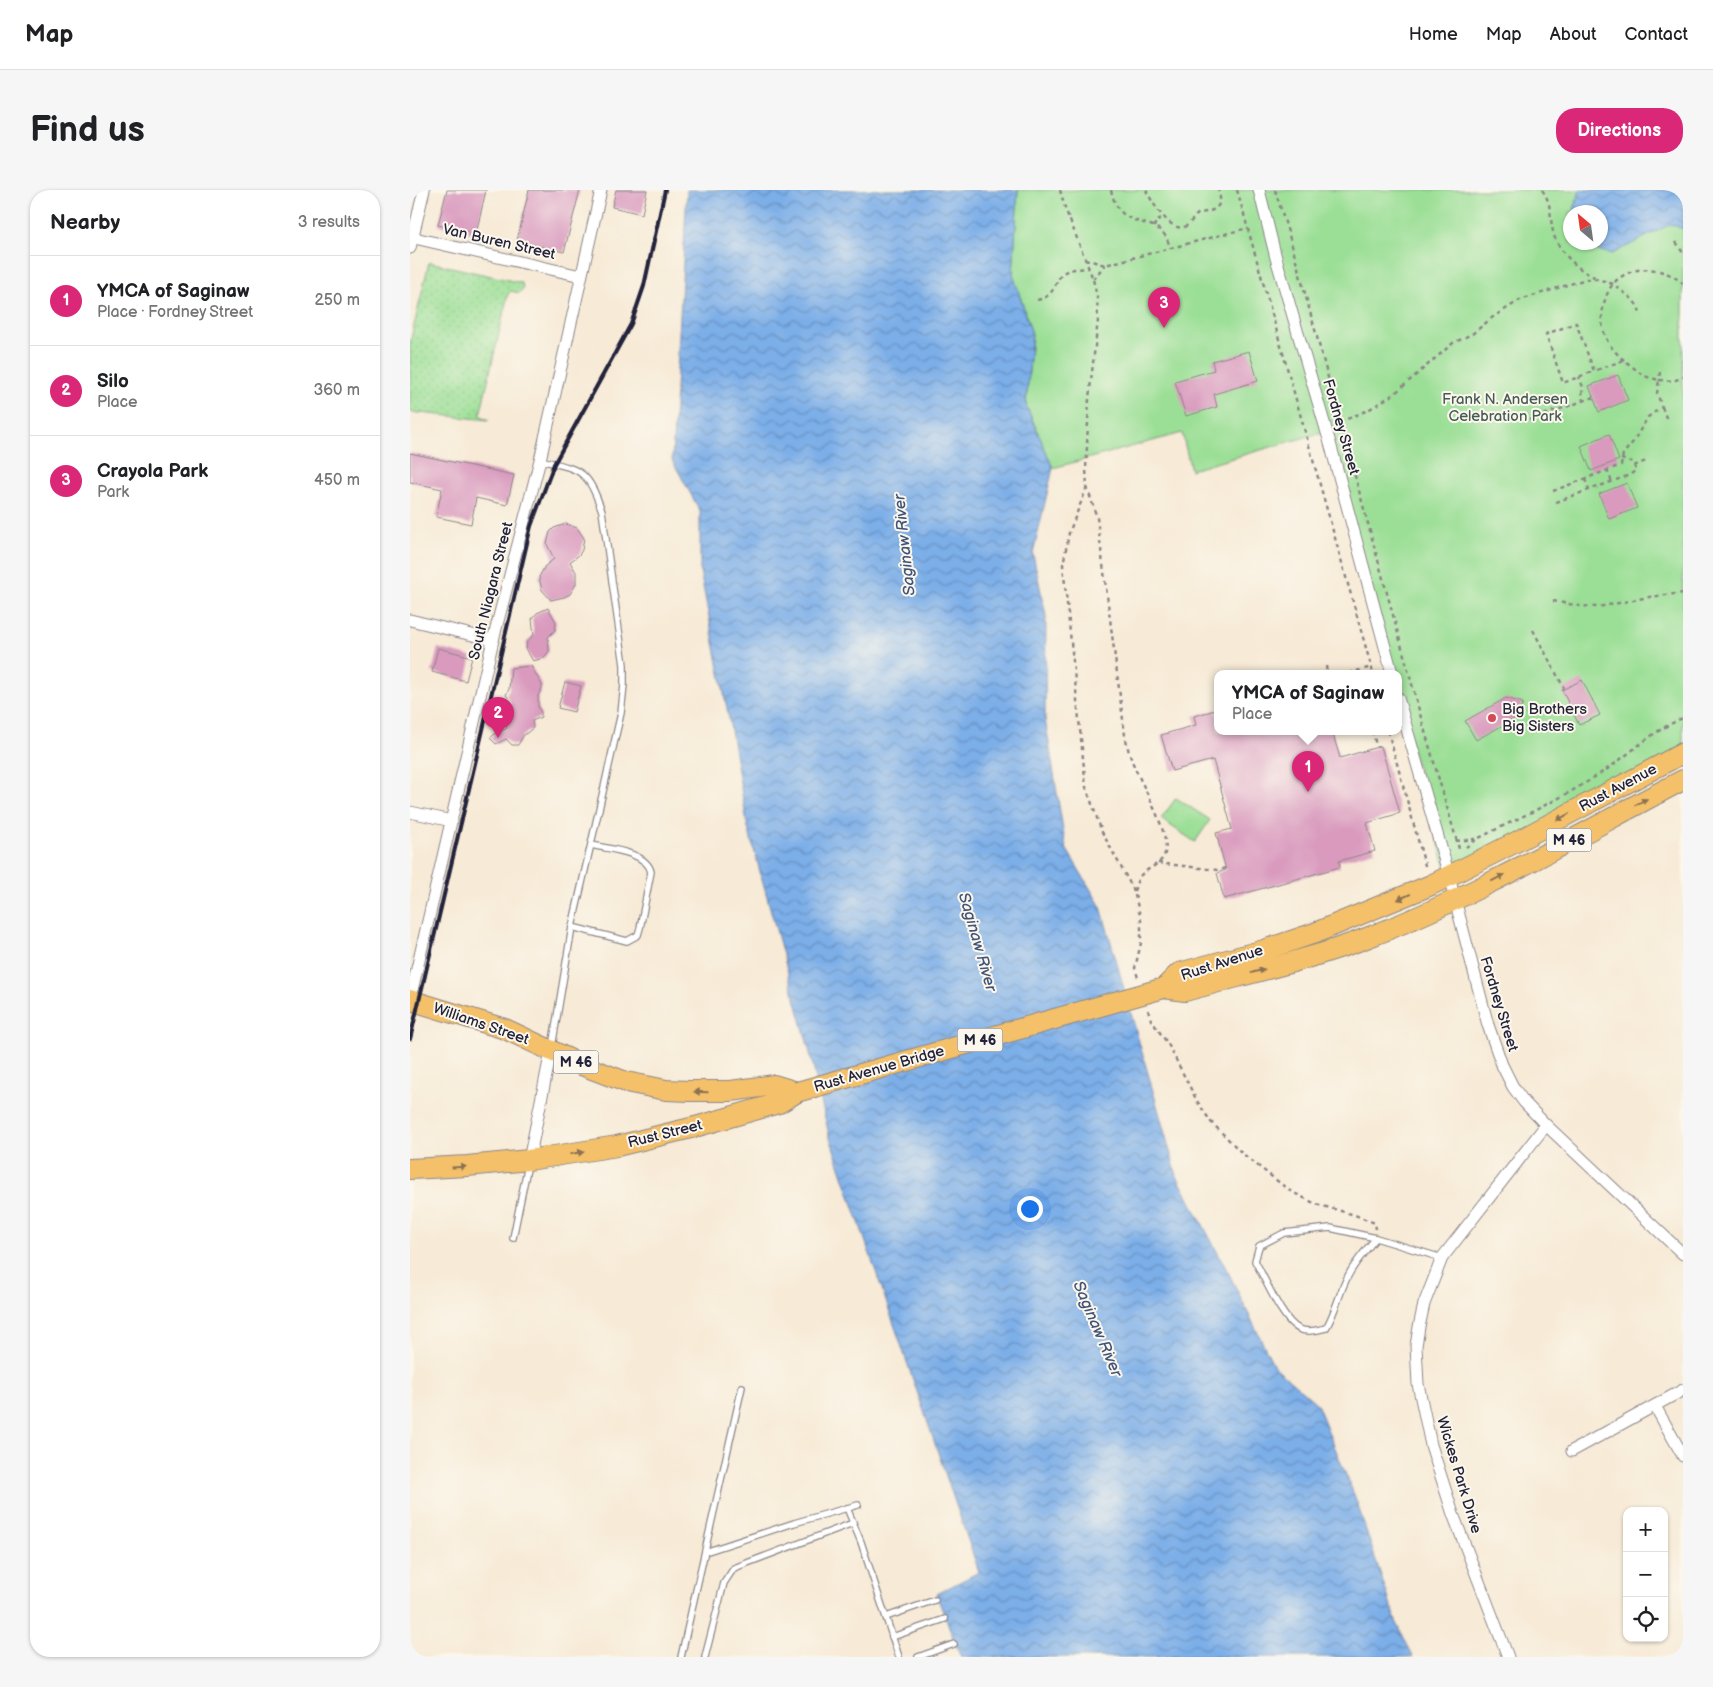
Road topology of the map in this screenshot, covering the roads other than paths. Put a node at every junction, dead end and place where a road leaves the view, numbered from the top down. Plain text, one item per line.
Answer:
1 (424, 190) edge
2 (601, 190) edge
3 (1259, 190) edge
4 (411, 241) edge
5 (581, 276) junction
6 (540, 460) junction
7 (410, 620) edge
8 (493, 640) junction
9 (1391, 670) edge
10 (1402, 716) edge
11 (1683, 753) edge
12 (1683, 780) edge
13 (410, 812) edge
14 (452, 821) junction
15 (591, 845) junction
16 (1438, 876) junction
17 (1454, 900) junction
18 (572, 928) junction
19 (1164, 988) junction
20 (410, 1000) edge
21 (552, 1051) junction
22 (797, 1092) junction
23 (1546, 1125) junction
24 (529, 1160) junction
25 (410, 1169) edge
26 (513, 1238) dead end
27 (1376, 1238) junction
28 (1683, 1254) edge
29 (1442, 1258) junction
30 (742, 1387) dead end
31 (1683, 1390) edge
32 (1655, 1406) junction
33 (1572, 1451) dead end
34 (1683, 1456) edge
35 (858, 1505) dead end
36 (848, 1508) junction
37 (854, 1523) junction
38 (705, 1552) junction
39 (935, 1600) dead end
40 (886, 1617) junction
41 (945, 1619) dead end
42 (892, 1637) junction
43 (954, 1644) dead end
44 (681, 1657) edge
45 (705, 1657) edge
46 (899, 1657) edge
47 (918, 1657) edge
48 (1508, 1657) edge

1 - 4 street
2 - 5 street, South Niagara Street
3 - 9 street, Fordney Street
4 - 5 street, Van Buren Street
5 - 6 street, South Niagara Street
6 - 8 street, South Niagara Street
6 - 15 lane
7 - 8 street
8 - 14 street, South Niagara Street
10 - 16 street, Fordney Street
11 -> 16 highway, Rust Avenue / M 46
17 -> 12 highway, Rust Avenue / M 46
13 - 14 street
14 - 20 street, South Niagara Street
15 - 18 lane
15 - 18 lane
16 - 17 street, Fordney Street
16 -> 19 highway, Rust Avenue / M 46
19 -> 17 highway, Rust Avenue / M 46
17 - 23 street, Fordney Street
18 - 21 lane
19 - 22 highway, Rust Avenue Bridge / M 46, bridge
20 - 21 highway, Williams Street / M 46
22 -> 21 highway, Williams Street / M 46
21 - 24 street
24 -> 22 highway, Rust Street / M 46
23 - 28 street, Fordney Street
23 - 29 street, Wickes Park Drive
25 -> 24 highway, M 46
24 - 26 lane
27 - 27 lane
27 - 29 lane
29 - 48 street, Wickes Park Drive
30 - 38 lane
31 - 32 street
32 - 33 street
32 - 34 street
35 - 36 lane
36 - 37 lane
36 - 38 lane
37 - 40 lane
37 - 45 lane
38 - 44 lane
39 - 40 lane
40 - 42 lane
41 - 42 lane
42 - 46 lane
43 - 47 lane

